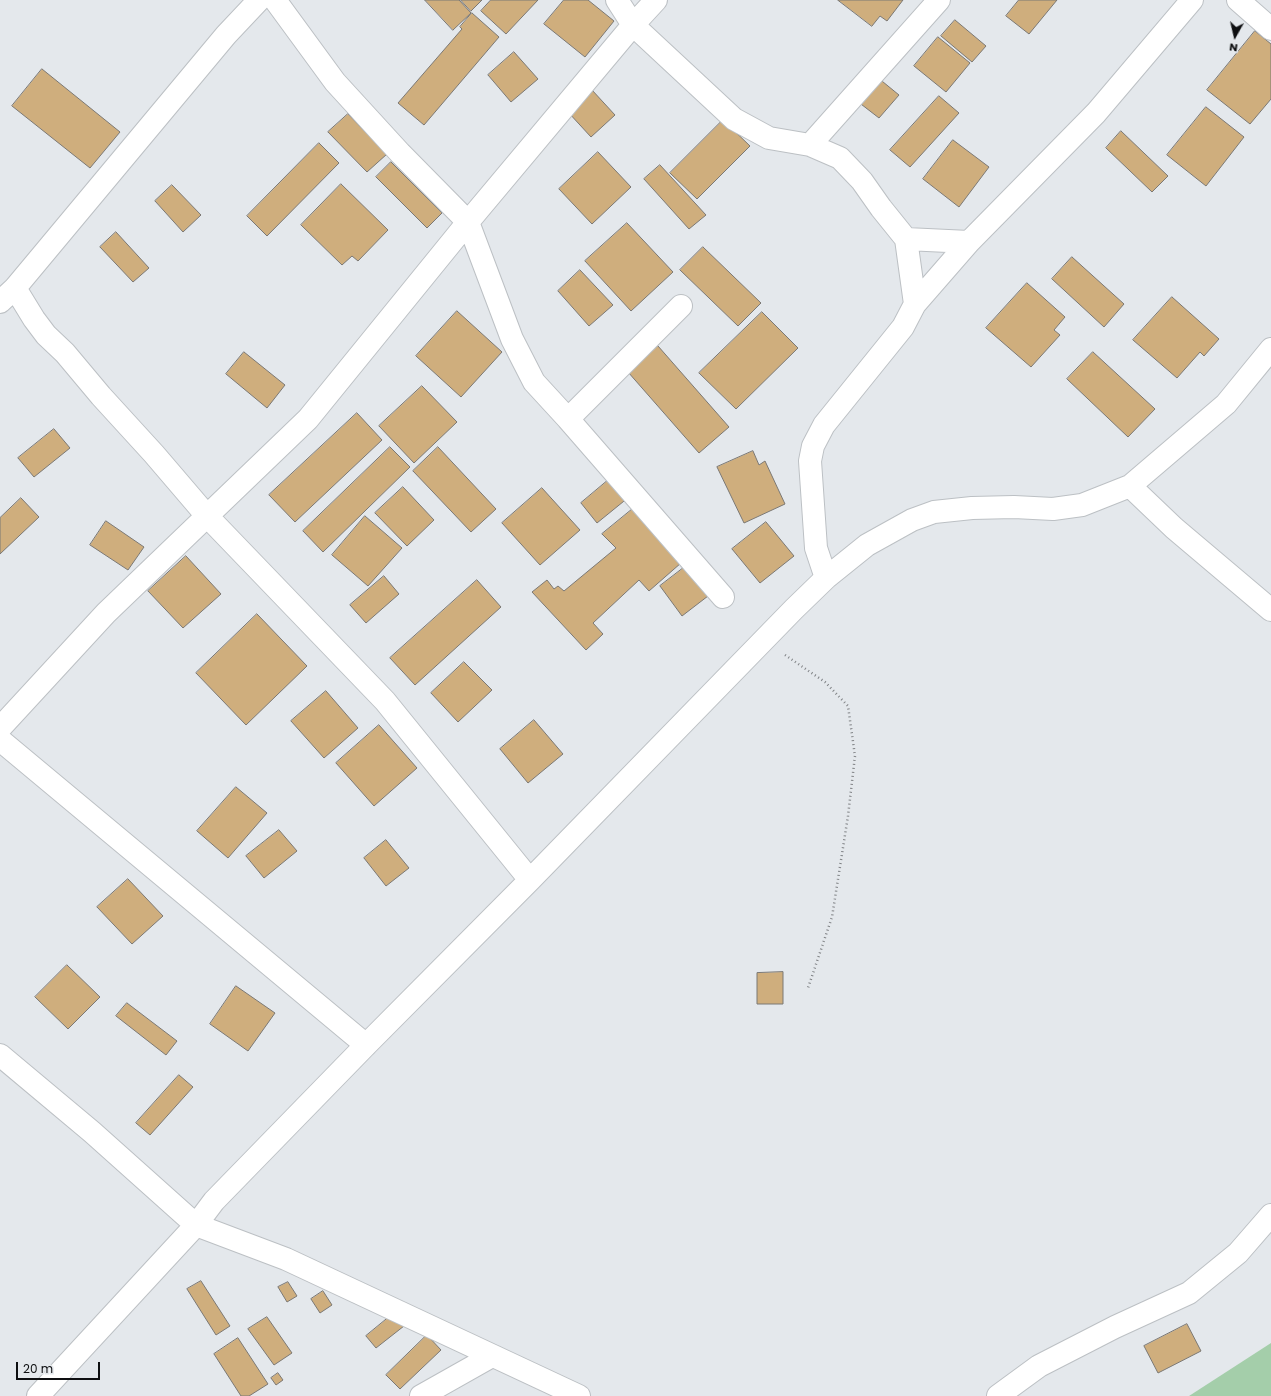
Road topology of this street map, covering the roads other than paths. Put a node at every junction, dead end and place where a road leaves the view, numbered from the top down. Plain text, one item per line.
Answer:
1 (259, 0) edge
2 (275, 0) edge
3 (617, 0) edge
4 (656, 0) edge
5 (939, 0) edge
6 (1192, 0) edge
7 (1238, 0) edge
8 (633, 25) junction
9 (1271, 29) edge
10 (810, 145) junction
11 (468, 222) junction
12 (906, 239) junction
13 (969, 242) junction
14 (8, 295) edge
15 (915, 304) junction
16 (681, 306) dead end
17 (1271, 350) edge
18 (568, 419) junction
19 (1130, 486) junction
20 (207, 516) junction
21 (826, 578) junction
22 (723, 597) dead end
23 (1271, 610) edge
24 (0, 728) edge
25 (0, 740) edge
26 (530, 880) junction
27 (366, 1045) junction
28 (0, 1055) edge
29 (1271, 1215) edge
30 (196, 1225) junction
31 (492, 1356) junction
32 (38, 1396) edge
33 (421, 1396) edge
34 (579, 1396) edge
35 (998, 1396) edge

1 - 14 street
2 - 11 street
3 - 8 street
4 - 8 street
5 - 10 street
6 - 13 street
7 - 9 street
8 - 10 street
8 - 11 street
10 - 12 street
11 - 18 street
11 - 20 street
12 - 13 street
12 - 15 street
13 - 15 street
14 - 20 street
15 - 21 street
16 - 18 street
17 - 19 street
18 - 22 street
19 - 21 street
19 - 23 street
20 - 24 street
20 - 26 street
21 - 26 street
25 - 27 street
26 - 27 street
27 - 30 street
28 - 30 street
29 - 35 street
30 - 31 street
30 - 32 street
31 - 33 street
31 - 34 street

